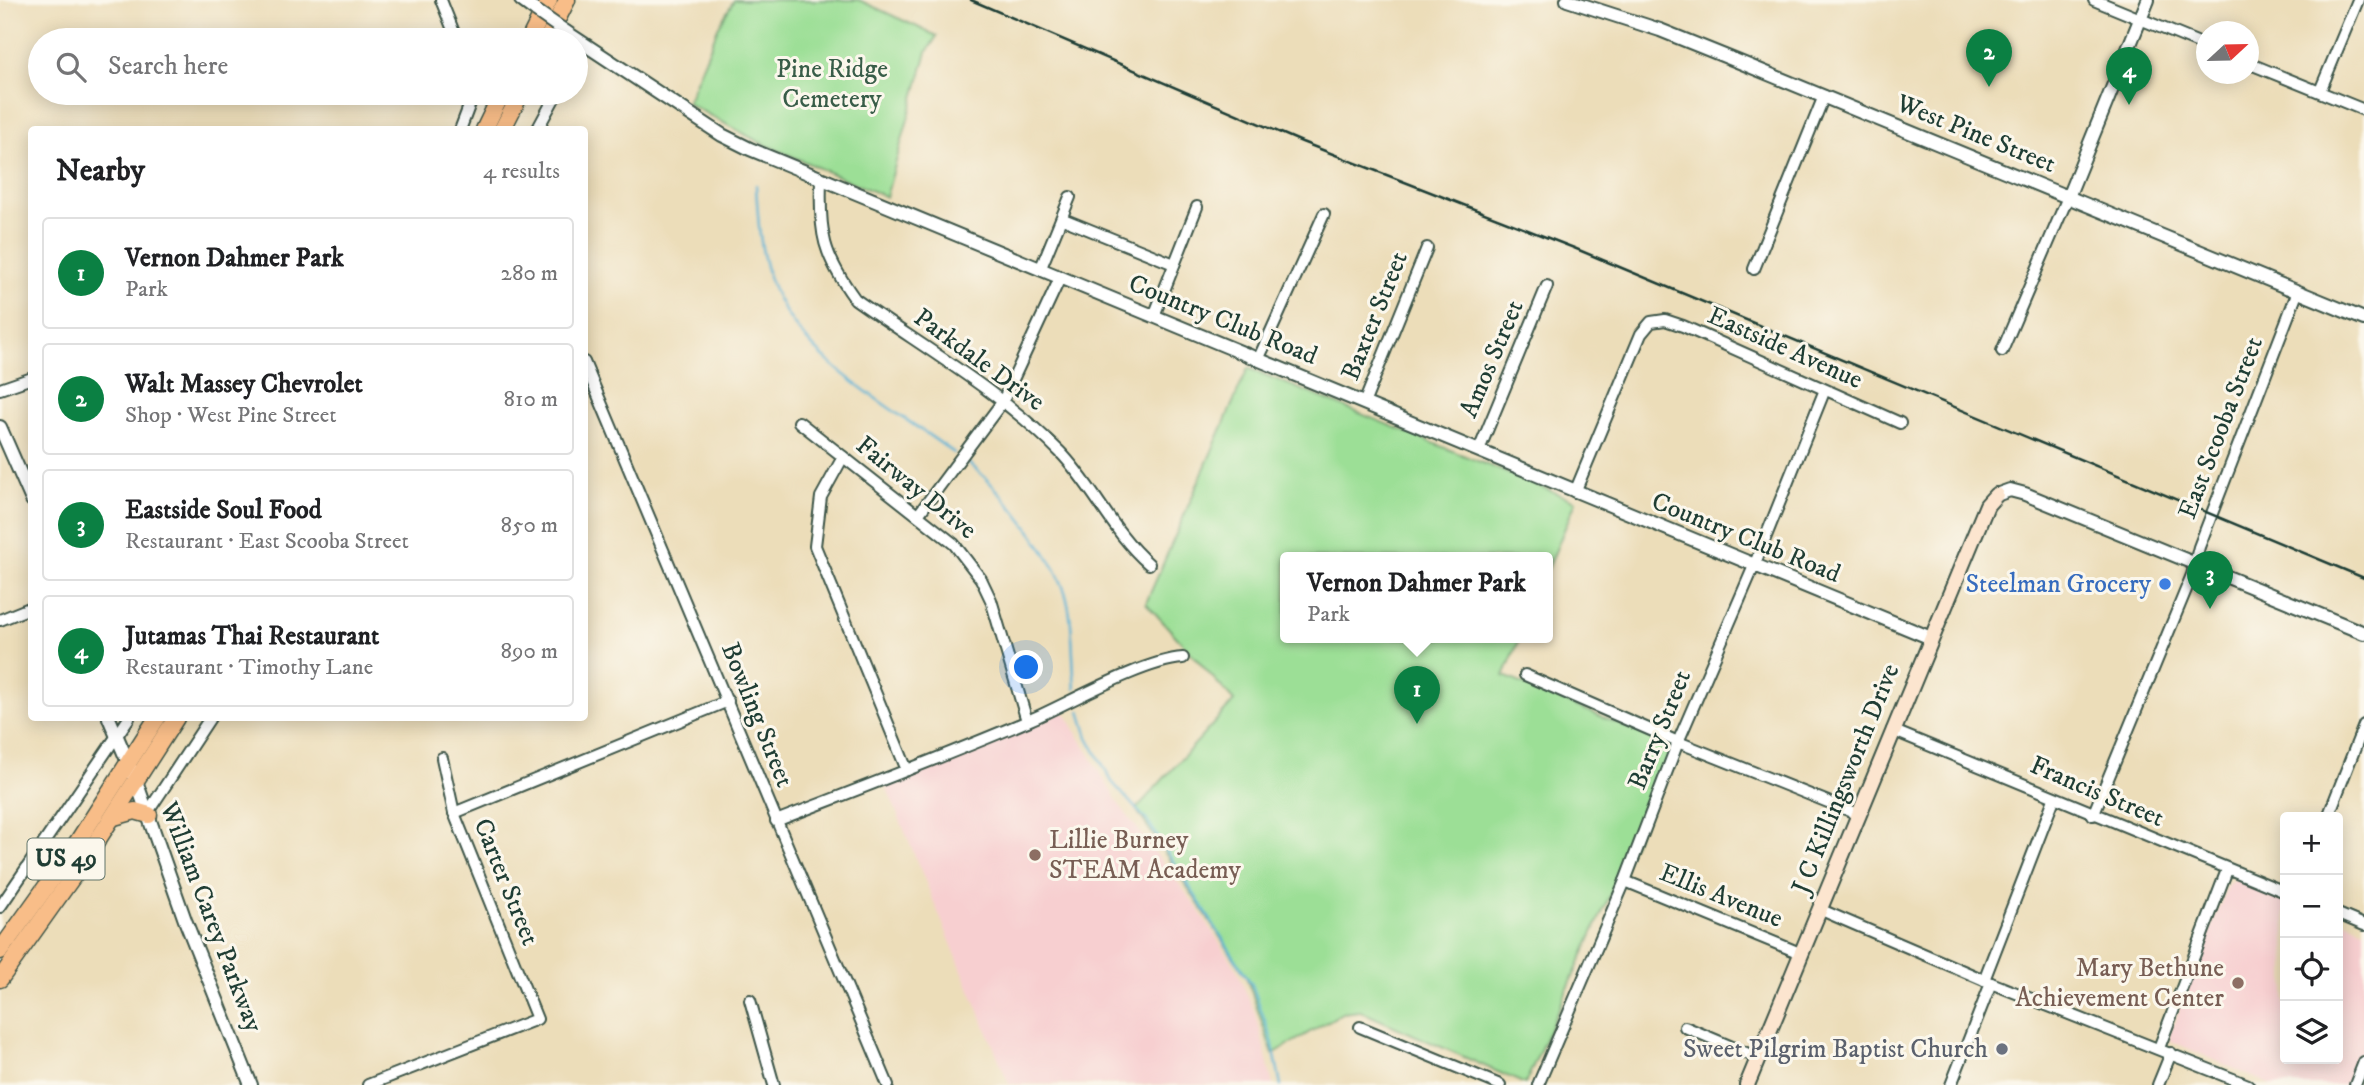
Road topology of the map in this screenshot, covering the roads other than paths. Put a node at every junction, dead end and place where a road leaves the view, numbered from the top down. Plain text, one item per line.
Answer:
1 (440, 0) edge
2 (521, 0) edge
3 (567, 0) edge
4 (1567, 0) edge
5 (2094, 0) edge
6 (2148, 0) edge
7 (2358, 0) edge
8 (543, 5) edge
9 (2140, 19) junction
10 (452, 28) edge
11 (534, 28) edge
12 (553, 28) edge
13 (563, 28) edge
14 (2196, 42) edge
15 (588, 47) edge
16 (2259, 66) edge
17 (2320, 91) junction
18 (1824, 96) junction
19 (469, 105) edge
20 (496, 105) edge
21 (515, 105) edge
22 (551, 105) edge
23 (2364, 110) edge
24 (462, 126) edge
25 (486, 126) edge
26 (504, 126) edge
27 (539, 126) edge
28 (821, 180) junction
29 (1070, 197) dead end
30 (2068, 197) junction
31 (1196, 207) dead end
32 (1324, 214) dead end
33 (1063, 219) junction
34 (1427, 248) dead end
35 (1174, 264) junction
36 (1040, 270) junction
37 (1754, 270) dead end
38 (1060, 278) junction
39 (1547, 286) dead end
40 (2298, 291) junction
41 (1154, 316) junction
42 (2364, 319) edge
43 (2002, 351) dead end
44 (1258, 360) junction
45 (28, 378) edge
46 (588, 383) edge
47 (0, 389) edge
48 (1824, 392) junction
49 (1003, 401) junction
50 (1365, 401) junction
51 (799, 422) dead end
52 (1900, 423) dead end
53 (0, 427) edge
54 (1479, 450) junction
55 (843, 457) junction
56 (28, 491) edge
57 (1576, 492) junction
58 (1996, 495) joint
59 (918, 515) junction
60 (2195, 563) junction
61 (1149, 564) dead end
62 (1754, 566) junction
63 (28, 609) edge
64 (0, 620) edge
65 (2364, 633) edge
66 (1931, 638) junction
67 (1183, 658) dead end
68 (1525, 675) dead end
69 (728, 701) junction
70 (110, 721) edge
71 (127, 721) edge
72 (156, 721) edge
73 (174, 721) edge
74 (208, 721) edge
75 (1027, 721) junction
76 (2364, 725) edge
77 (1892, 730) junction
78 (116, 737) junction
79 (1678, 742) junction
80 (442, 758) dead end
81 (129, 764) junction
82 (907, 770) junction
83 (136, 781) junction
84 (2054, 799) junction
85 (2330, 812) edge
86 (454, 813) junction
87 (148, 814) junction
88 (1858, 814) junction
89 (2093, 815) junction
90 (114, 817) junction
91 (776, 821) junction
92 (2227, 870) junction
93 (1625, 881) junction
94 (2280, 890) edge
95 (0, 906) edge
96 (1819, 909) junction
97 (2343, 916) edge
98 (2364, 925) edge
99 (0, 951) edge
100 (1800, 953) junction
101 (0, 978) edge
102 (1988, 982) junction
103 (750, 1000) dead end
104 (1360, 1027) dead end
105 (1685, 1027) dead end
106 (2159, 1048) junction
107 (2171, 1053) junction
108 (1758, 1058) junction
109 (2364, 1062) edge
110 (398, 1080) edge
111 (251, 1085) edge
112 (368, 1085) edge
113 (774, 1085) edge
114 (888, 1085) edge
115 (1500, 1085) edge
116 (1538, 1085) edge
117 (1747, 1085) edge
118 (1951, 1085) edge
119 (2158, 1085) edge
120 (2248, 1085) edge
121 (2355, 1085) edge

1 - 10 street
2 - 8 street, Country Club Road
3 - 12 main road
4 - 18 street, West Pine Street
5 - 9 street
6 - 9 street
7 - 17 street
8 - 11 main road
8 - 13 street, Country Club Road, bridge
9 - 14 street
9 - 30 street
15 - 28 street, Country Club Road
16 - 17 street
17 - 23 street
18 - 30 street, West Pine Street
18 - 37 street
19 - 24 street
20 - 25 main road
21 - 26 main road
22 - 27 street
28 - 36 street, Country Club Road
28 - 49 street, Parkdale Drive
29 - 33 street
30 - 40 street, West Pine Street
30 - 43 street
31 - 35 street
32 - 44 street
33 - 35 street
33 - 36 street
34 - 50 street, Baxter Street
35 - 41 street
36 - 38 street, Country Club Road
38 - 41 street, Country Club Road
38 - 49 street
39 - 54 street, Amos Street
40 - 42 street, West Pine Street
40 - 60 street, East Scooba Street
41 - 44 street, Country Club Road
44 - 50 street, Country Club Road
45 - 47 street
46 - 69 street, Bowling Street
48 - 52 street, Eastside Avenue
48 - 57 street, Eastside Avenue
48 - 62 street, Barry Street
49 - 59 street
49 - 61 street, Parkdale Drive
50 - 54 street, Country Club Road
51 - 55 street, Fairway Drive
53 - 56 street
54 - 57 street, Country Club Road
55 - 59 street, Fairway Drive
55 - 82 street
57 - 62 street, Country Club Road
58 - 60 street
58 - 66 main road, J C Killingsworth Drive
59 - 75 street, Fairway Drive
60 - 65 street
60 - 89 street, East Scooba Street
62 - 66 street, Country Club Road
62 - 79 street, Barry Street
63 - 64 street
66 - 77 main road, J C Killingsworth Drive
67 - 75 street
68 - 79 street
69 - 86 street
69 - 91 street, Bowling Street
70 - 78 street, William Carey Parkway
71 - 78 street
72 - 81 main road, US 49
73 - 83 main road, US 49
74 - 87 street
75 - 82 street
76 - 85 street
77 - 84 street, Francis Street
77 - 88 main road, J C Killingsworth Drive
78 - 81 street, William Carey Parkway
78 - 95 street
79 - 88 street
79 - 93 street, Barry Street
80 - 86 street, Carter Street
81 - 83 street, William Carey Parkway
81 - 99 main road, US 49
82 - 91 street
83 - 87 street, William Carey Parkway
83 - 90 main road, US 49
84 - 89 street, Francis Street
84 - 102 street
86 - 110 street, Carter Street
87 - 90 main road
87 - 111 street, William Carey Parkway
88 - 96 main road, J C Killingsworth Drive
89 - 92 street, Francis Street
90 - 101 main road, US 49
91 - 114 street, Bowling Street
92 - 94 street, Francis Street
92 - 106 street
93 - 100 street, Ellis Avenue
93 - 116 street, Barry Street
96 - 100 main road, J C Killingsworth Drive
96 - 102 street
97 - 98 street
100 - 108 main road, J C Killingsworth Drive
102 - 106 street
102 - 118 street
103 - 113 street
104 - 115 street
105 - 108 street
106 - 107 street
107 - 119 street
107 - 120 street
108 - 117 main road, J C Killingsworth Drive
109 - 121 street
110 - 112 street

